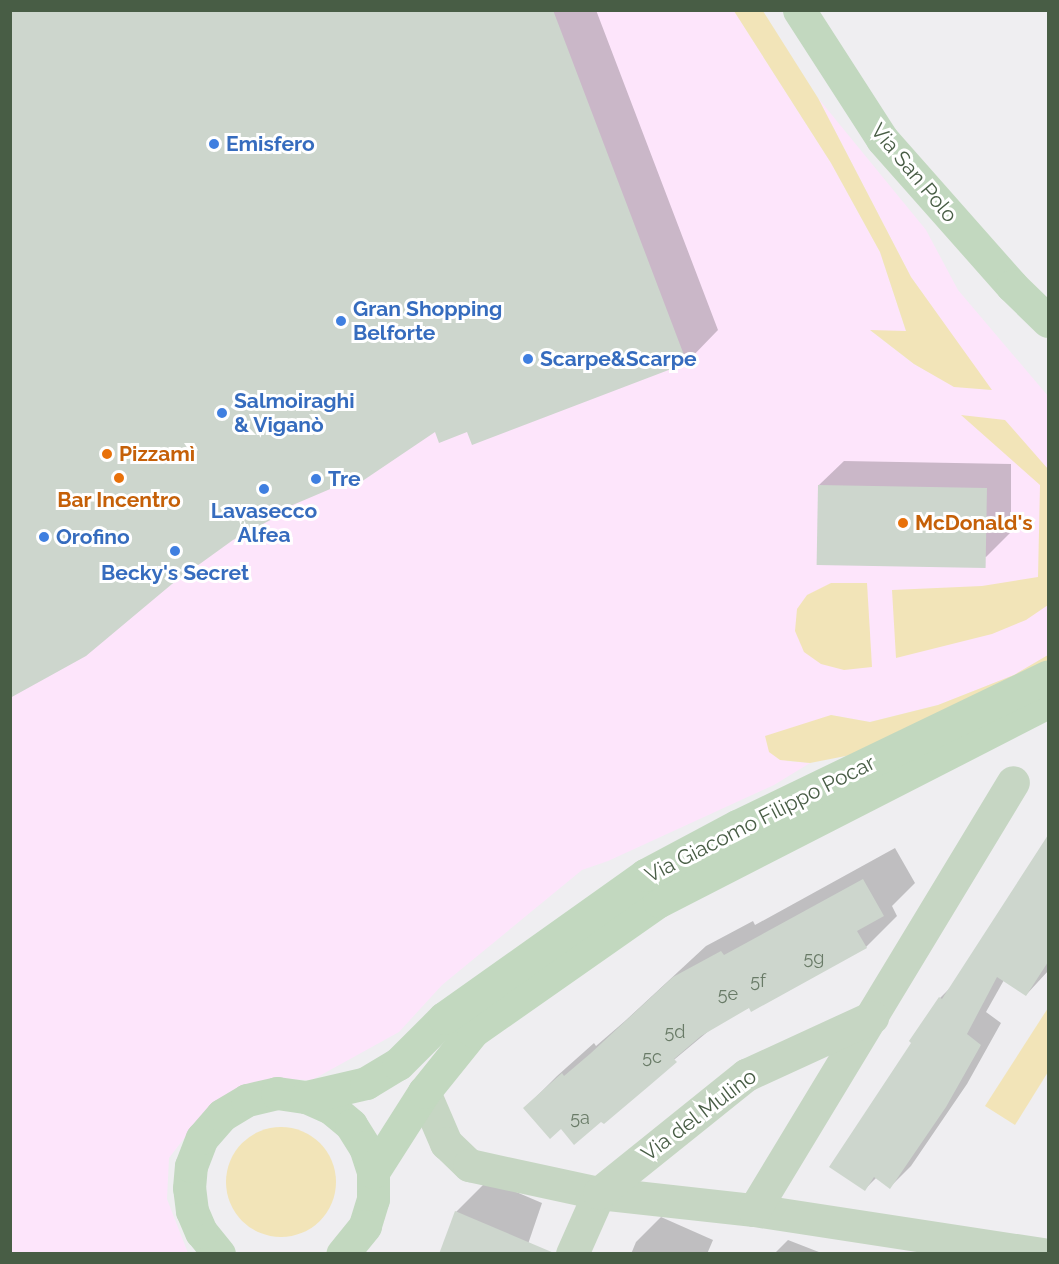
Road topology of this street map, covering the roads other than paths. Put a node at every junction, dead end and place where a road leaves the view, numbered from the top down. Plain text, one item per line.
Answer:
1 (799, 10) edge
2 (1048, 321) edge
3 (1048, 676) edge
4 (1048, 702) edge
5 (1013, 783) dead end
6 (872, 1017) junction
7 (424, 1092) junction
8 (306, 1096) junction
9 (373, 1172) junction
10 (598, 1193) junction
11 (754, 1210) junction
12 (898, 1244) edge
13 (219, 1254) edge
14 (342, 1254) edge
15 (572, 1254) edge
16 (1043, 1254) edge

1 - 2 main road, Via San Polo
3 - 8 main road, Via Giacomo Filippo Pocar
4 - 7 main road, Via Giacomo Filippo Pocar
5 - 6 street
6 - 10 street, Via del Mulino
6 - 11 street
7 - 9 main road, Via Giacomo Filippo Pocar
7 - 10 street
8 - 9 main road, Via Giacomo Filippo Pocar
8 - 13 main road, Via Giacomo Filippo Pocar
9 - 14 main road, Via Giacomo Filippo Pocar
10 - 11 street
10 - 15 street, Via del Mulino
11 - 12 street
12 - 16 street

